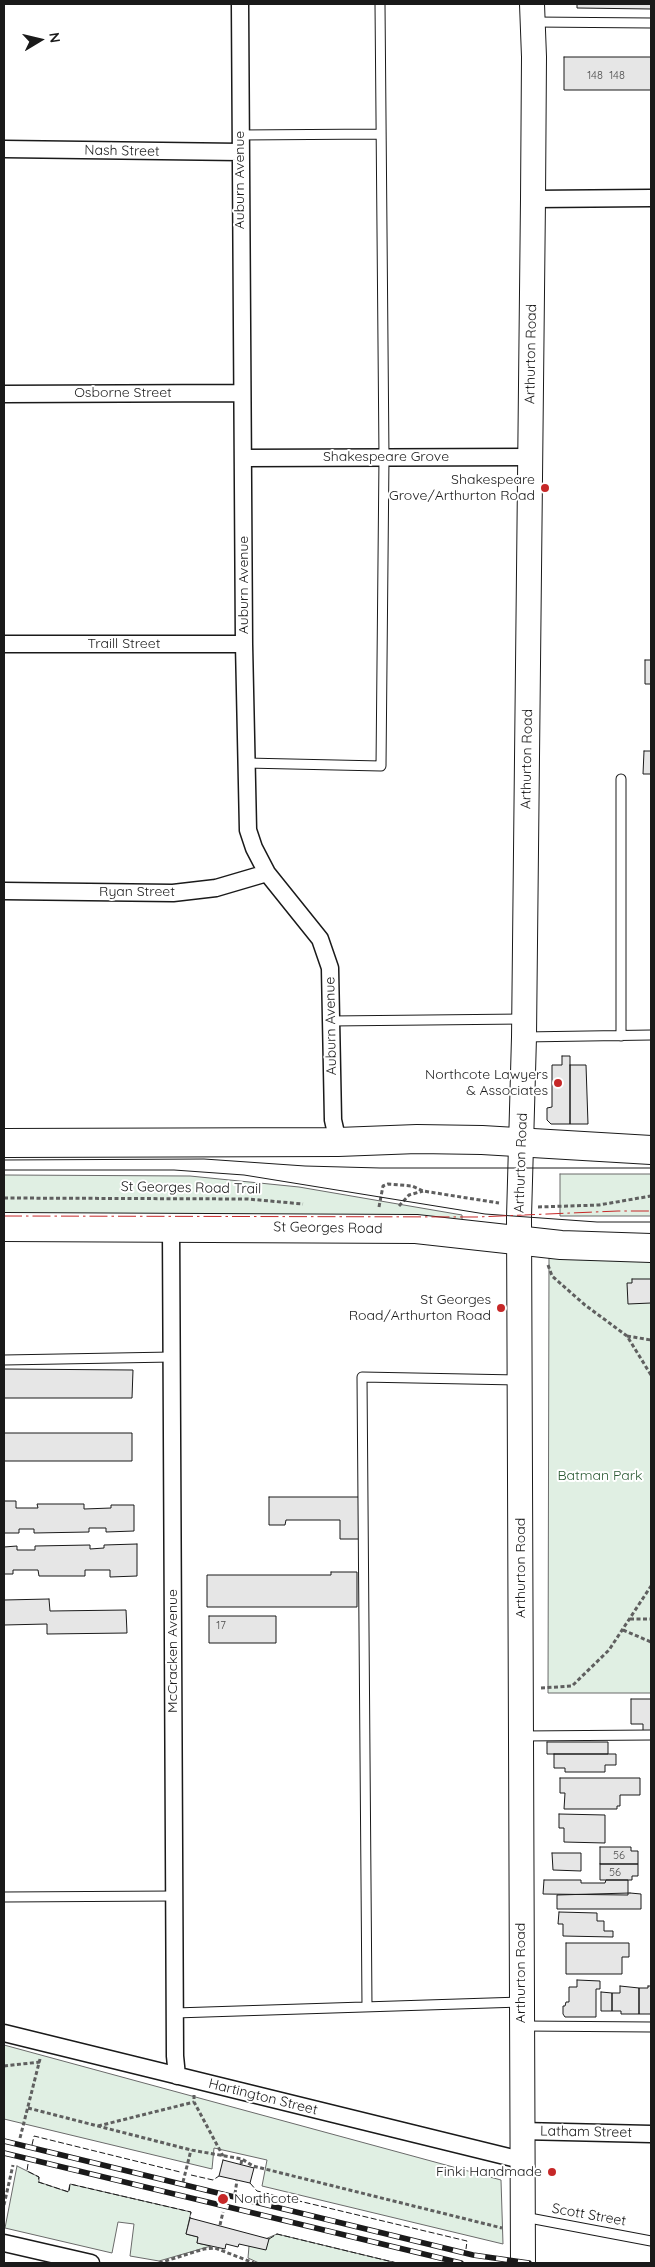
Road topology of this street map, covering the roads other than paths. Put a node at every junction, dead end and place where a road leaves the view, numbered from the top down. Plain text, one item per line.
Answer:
1 (240, 4) edge
2 (380, 4) edge
3 (533, 13) edge
4 (651, 23) edge
5 (380, 134) junction
6 (240, 135) junction
7 (4, 149) edge
8 (240, 152) junction
9 (651, 198) edge
10 (533, 199) junction
11 (242, 393) junction
12 (4, 394) edge
13 (384, 457) junction
14 (530, 457) junction
15 (242, 458) junction
16 (4, 644) edge
17 (244, 644) junction
18 (246, 763) junction
19 (621, 779) dead end
20 (267, 873) junction
21 (4, 891) edge
22 (331, 1020) junction
23 (524, 1028) junction
24 (621, 1036) junction
25 (651, 1036) edge
26 (338, 1142) junction
27 (4, 1143) edge
28 (522, 1143) junction
29 (651, 1150) edge
30 (4, 1227) edge
31 (171, 1227) junction
32 (520, 1240) junction
33 (651, 1248) edge
34 (172, 1357) junction
35 (4, 1360) edge
36 (520, 1380) junction
37 (651, 1735) edge
38 (522, 1736) junction
39 (174, 1896) junction
40 (4, 1897) edge
41 (521, 2002) junction
42 (367, 2007) junction
43 (175, 2013) junction
44 (521, 2026) junction
45 (651, 2027) edge
46 (4, 2033) edge
47 (177, 2076) junction
48 (521, 2131) junction
49 (651, 2134) edge
50 (522, 2160) junction
51 (521, 2223) junction
52 (651, 2240) edge
53 (4, 2243) edge
54 (92, 2263) edge
55 (523, 2263) edge

1 - 6 street, Auburn Avenue
2 - 5 lane
3 - 4 lane
3 - 10 street, Arthurton Road
5 - 6 lane
5 - 13 lane
6 - 8 street, Auburn Avenue
7 - 8 street, Nash Street
8 - 11 street, Auburn Avenue
9 - 10 street
10 - 14 street, Arthurton Road
11 - 12 street, Osborne Street
11 - 15 street, Auburn Avenue
13 - 14 street, Shakespeare Grove
13 - 15 street, Shakespeare Grove
13 - 18 lane
14 - 23 street, Arthurton Road
15 - 17 street, Auburn Avenue
16 - 17 street, Traill Street
17 - 18 street, Auburn Avenue
18 - 20 street, Auburn Avenue
19 - 24 lane
20 - 21 street, Ryan Street
20 - 22 street, Auburn Avenue
22 - 23 lane
22 - 26 street, Auburn Avenue
23 - 24 lane
23 - 28 street, Arthurton Road
24 - 25 lane
26 - 27 highway
26 - 28 highway
28 - 29 highway
28 - 32 street, Arthurton Road
30 - 31 highway, St Georges Road
31 - 32 highway, St Georges Road
31 - 34 street, McCracken Avenue
32 - 33 highway, St Georges Road
32 - 36 street, Arthurton Road
34 - 35 lane
34 - 39 street, McCracken Avenue
36 - 38 street, Arthurton Road
36 - 42 lane
37 - 38 lane
38 - 41 street, Arthurton Road
39 - 40 lane
39 - 43 street, McCracken Avenue
41 - 42 lane
41 - 44 street, Arthurton Road
42 - 43 lane
43 - 47 street, McCracken Avenue
44 - 45 lane
44 - 48 street, Arthurton Road
46 - 47 street, Hartington Street
47 - 50 street, Hartington Street
48 - 49 street, Latham Street
48 - 50 street, Arthurton Road
50 - 51 street, Arthurton Road
51 - 52 lane, Scott Street
51 - 55 street, Arthurton Road
53 - 54 street

